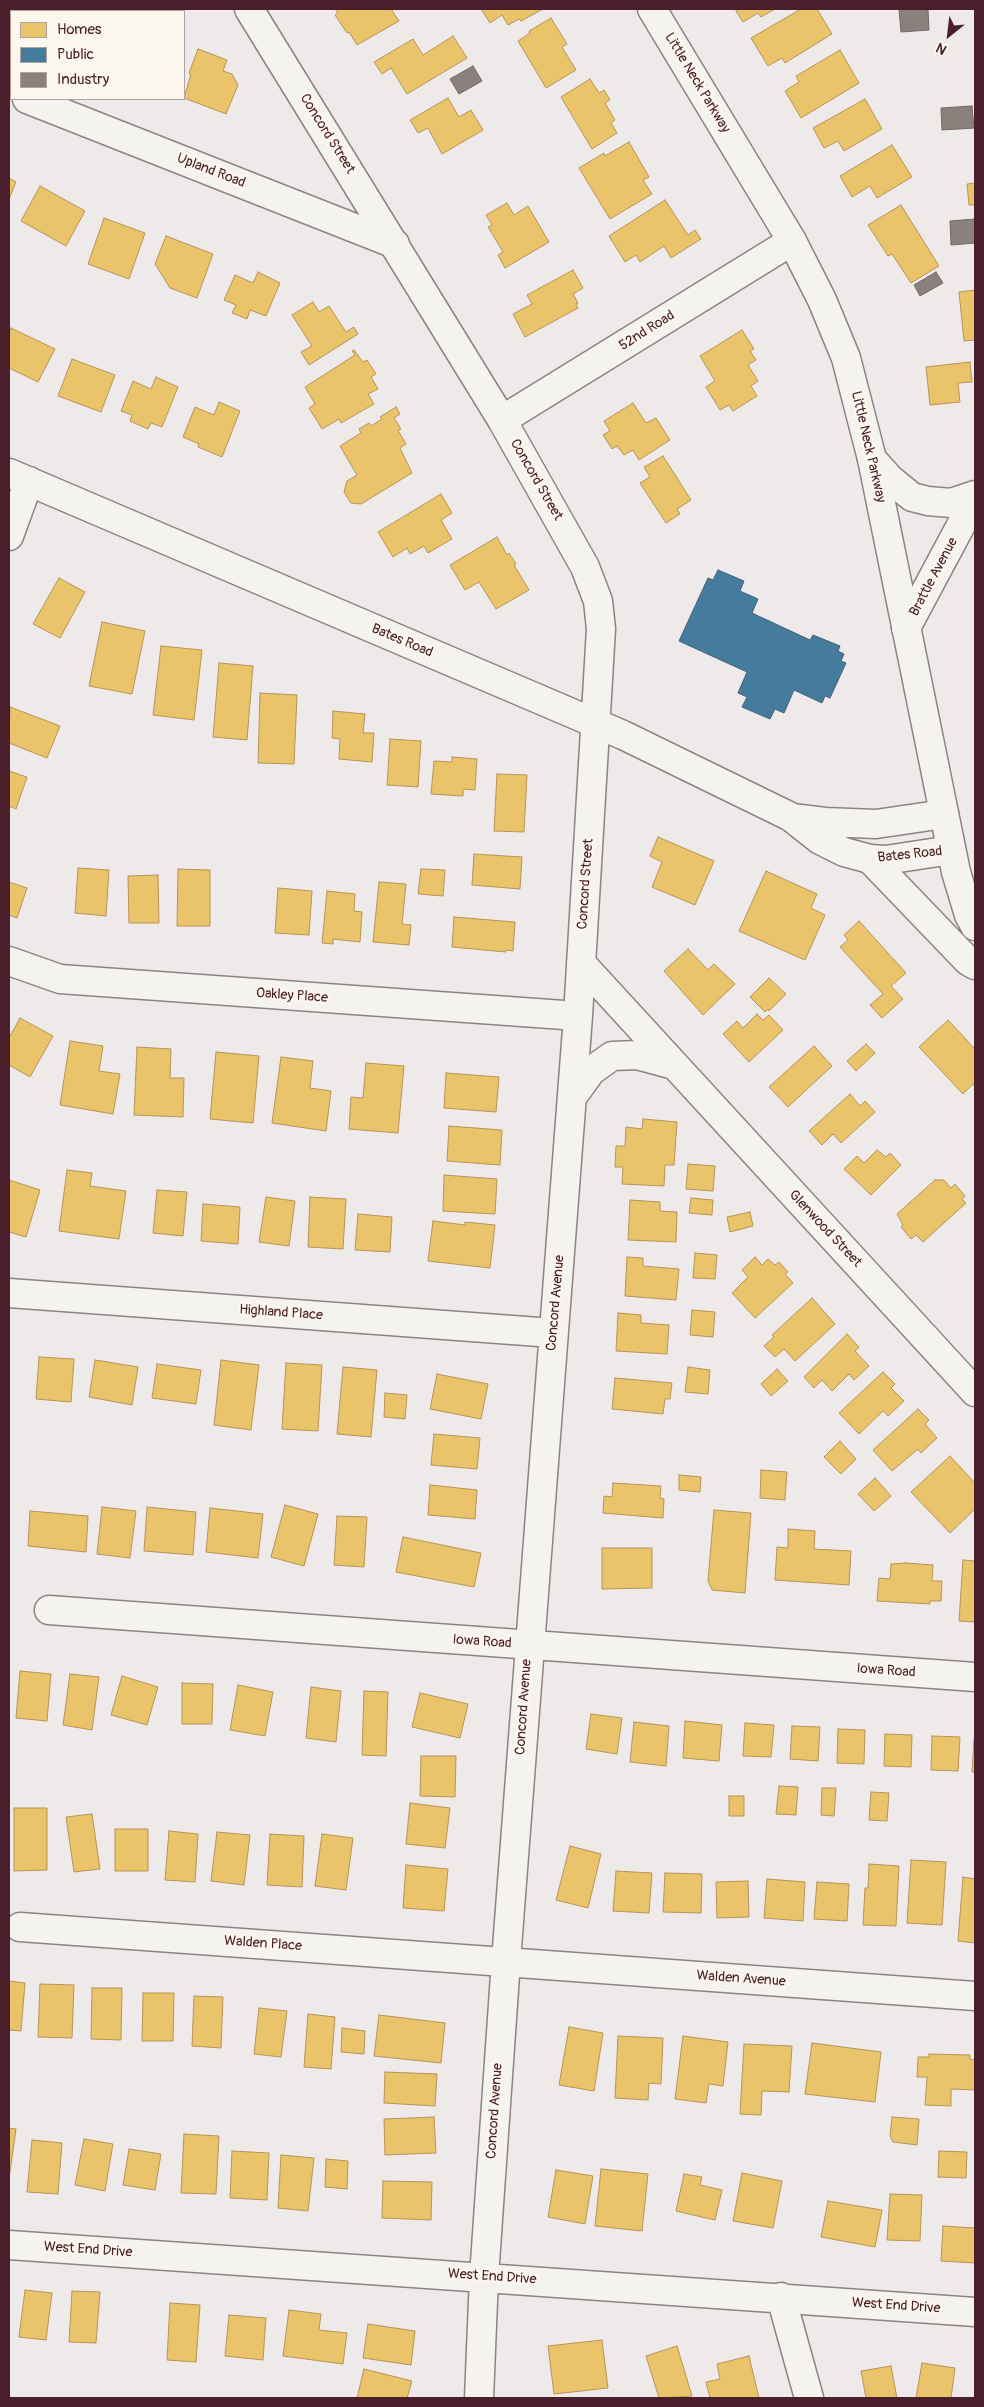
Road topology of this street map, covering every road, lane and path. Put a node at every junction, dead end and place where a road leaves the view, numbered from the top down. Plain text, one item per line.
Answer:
1 (249, 9) edge
2 (652, 9) edge
3 (30, 100) edge
4 (792, 241) junction
5 (395, 244) junction
6 (502, 420) junction
7 (872, 459) junction
8 (19, 477) edge
9 (975, 494) edge
10 (975, 499) edge
11 (9, 536) edge
12 (906, 628) junction
13 (596, 724) junction
14 (944, 814) junction
15 (790, 817) junction
16 (951, 850) junction
17 (870, 859) junction
18 (975, 926) edge
19 (9, 961) edge
20 (581, 963) junction
21 (975, 965) edge
22 (578, 1016) junction
23 (674, 1065) junction
24 (573, 1096) junction
25 (9, 1293) edge
26 (553, 1333) junction
27 (975, 1392) edge
28 (49, 1610) dead end
29 (529, 1646) junction
30 (975, 1677) edge
31 (20, 1927) dead end
32 (506, 1961) junction
33 (975, 1996) edge
34 (9, 2245) edge
35 (484, 2277) junction
36 (781, 2297) junction
37 (975, 2312) edge
38 (479, 2398) edge
39 (808, 2398) edge

1 - 5 street, Concord Street
2 - 4 street, Little Neck Parkway
3 - 5 street, Upland Road
4 - 6 street, 52nd Road
4 - 7 street, Little Neck Parkway
5 - 6 street, Concord Street
6 - 13 street, Concord Street
7 - 9 street
7 - 12 street, Little Neck Parkway
8 - 11 street
8 - 13 street, Bates Road
10 - 12 street, Brattle Avenue
12 - 14 street, Little Neck Parkway
13 - 15 street, Bates Road
13 - 20 street, Concord Street
14 - 15 street, Bates Road
14 - 16 street, Little Neck Parkway
15 - 17 street, Bates Road
16 - 17 street, Bates Road
16 - 18 street, Little Neck Parkway
17 - 21 street
19 - 22 street, Oakley Place
20 - 22 street, Concord Street
20 - 23 street, Glenwood Street
22 - 24 street, Concord Avenue
23 - 24 street
23 - 27 street, Glenwood Street
24 - 26 street, Concord Avenue
25 - 26 street, Highland Place
26 - 29 street, Concord Avenue
28 - 29 street, Iowa Road
29 - 30 street, Iowa Road
29 - 32 street, Concord Avenue
31 - 32 street, Walden Place
32 - 33 street, Walden Avenue
32 - 35 street, Concord Avenue
34 - 35 street, West End Drive
35 - 36 street, West End Drive
35 - 38 street, Concord Avenue
36 - 37 street, West End Drive
36 - 39 street

